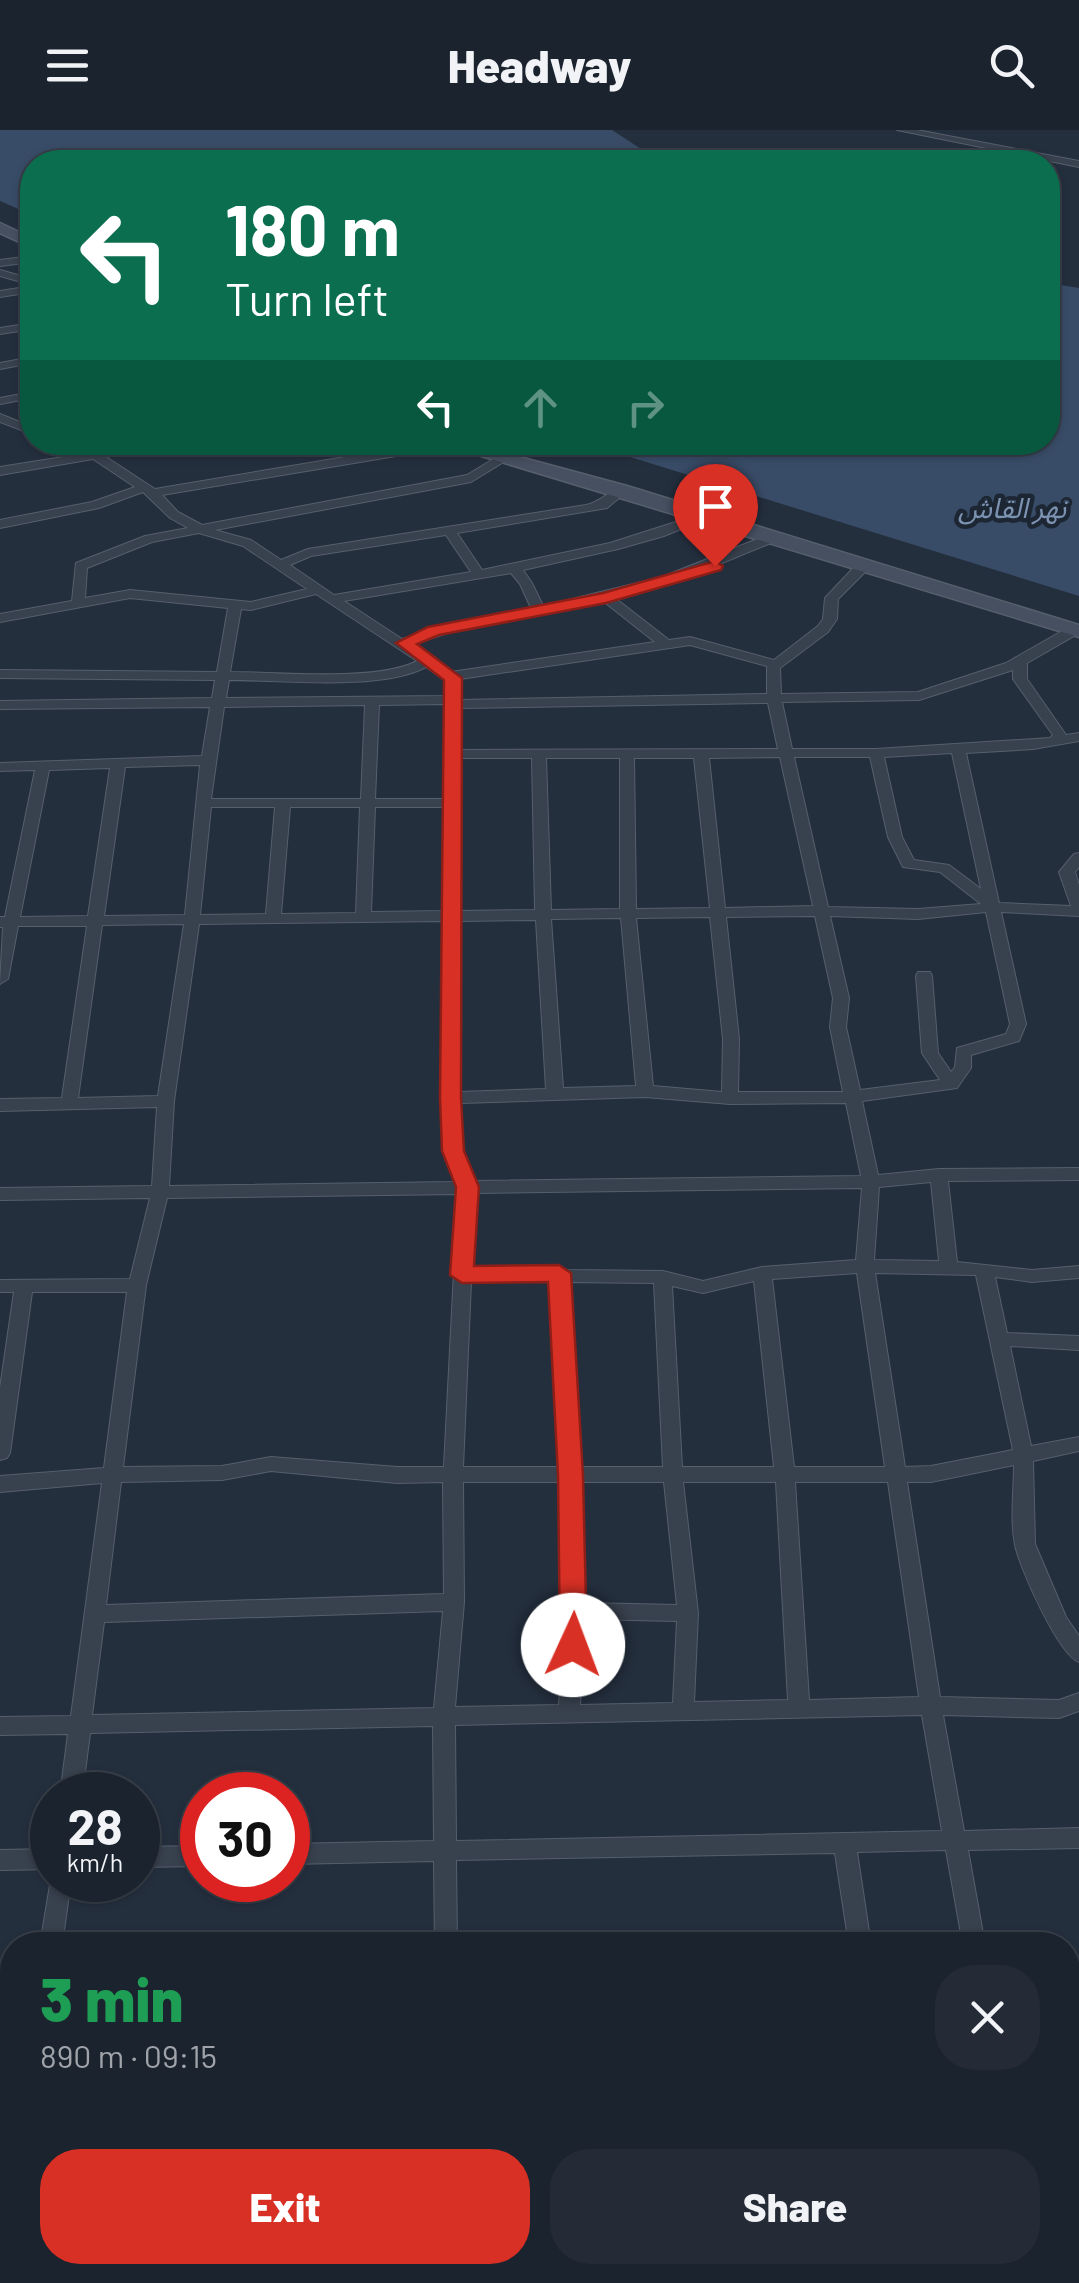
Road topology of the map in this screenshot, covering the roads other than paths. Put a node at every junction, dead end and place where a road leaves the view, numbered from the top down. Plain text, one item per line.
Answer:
1 (902, 130) edge
2 (1006, 150) edge
3 (88, 455) edge
4 (95, 455) edge
5 (376, 455) edge
6 (493, 455) edge
7 (504, 458) junction
8 (0, 471) edge
9 (148, 490) junction
10 (621, 490) junction
11 (704, 517) junction
12 (0, 524) edge
13 (448, 529) junction
14 (204, 531) junction
15 (774, 537) junction
16 (280, 565) junction
17 (512, 566) junction
18 (863, 566) junction
19 (477, 572) junction
20 (325, 594) junction
21 (606, 598) junction
22 (78, 604) junction
23 (235, 605) junction
24 (539, 611) junction
25 (0, 618) edge
26 (1076, 631) edge
27 (405, 643) junction
28 (664, 643) junction
29 (1020, 659) junction
30 (430, 660) junction
31 (776, 664) junction
32 (0, 674) edge
33 (451, 676) junction
34 (222, 678) junction
35 (774, 698) junction
36 (372, 700) junction
37 (218, 701) junction
38 (451, 702) junction
39 (0, 705) edge
40 (1079, 737) edge
41 (1056, 741) junction
42 (958, 749) junction
43 (788, 751) junction
44 (876, 753) junction
45 (453, 754) junction
46 (701, 754) junction
47 (540, 755) junction
48 (626, 755) junction
49 (208, 760) junction
50 (118, 764) junction
51 (44, 765) junction
52 (0, 767) edge
53 (204, 803) junction
54 (367, 803) junction
55 (454, 803) junction
56 (284, 804) junction
57 (1079, 857) edge
58 (995, 907) junction
59 (1079, 909) edge
60 (821, 910) junction
61 (628, 913) junction
62 (718, 913) junction
63 (543, 914) junction
64 (451, 917) junction
65 (272, 918) junction
66 (363, 918) junction
67 (92, 920) junction
68 (192, 920) junction
69 (7, 922) edge
70 (924, 976) dead end
71 (0, 979) edge
72 (951, 1084) junction
73 (645, 1091) junction
74 (556, 1096) junction
75 (851, 1097) junction
76 (450, 1098) junction
77 (730, 1098) junction
78 (166, 1102) junction
79 (69, 1104) junction
80 (0, 1105) edge
81 (1079, 1174) edge
82 (939, 1175) junction
83 (871, 1182) junction
84 (467, 1187) junction
85 (160, 1192) junction
86 (0, 1194) edge
87 (865, 1266) junction
88 (949, 1267) junction
89 (984, 1269) junction
90 (559, 1273) junction
91 (762, 1273) junction
92 (462, 1275) junction
93 (1078, 1276) edge
94 (663, 1278) junction
95 (0, 1286) edge
96 (24, 1286) junction
97 (137, 1286) junction
98 (998, 1339) junction
99 (1079, 1344) edge
100 (1079, 1444) edge
101 (1023, 1452) junction
102 (0, 1453) edge
103 (113, 1475) junction
104 (898, 1475) junction
105 (453, 1476) junction
106 (570, 1476) junction
107 (786, 1476) junction
108 (673, 1477) junction
109 (0, 1484) edge
110 (454, 1602) junction
111 (575, 1610) junction
112 (688, 1613) junction
113 (96, 1614) junction
114 (1079, 1652) edge
115 (1079, 1702) edge
116 (931, 1706) junction
117 (799, 1709) junction
118 (682, 1712) junction
119 (569, 1715) junction
120 (444, 1718) junction
121 (0, 1726) edge
122 (80, 1727) junction
123 (74, 1772) edge
124 (1079, 1838) edge
125 (957, 1843) junction
126 (845, 1845) junction
127 (447, 1851) junction
128 (310, 1854) edge
129 (30, 1859) edge
130 (0, 1860) edge
131 (57, 1902) edge
132 (53, 1932) edge
133 (446, 1932) edge
134 (858, 1932) edge
135 (972, 1932) edge

1 - 2 street
3 - 8 street
4 - 9 street
5 - 9 street
6 - 7 main road
7 - 10 main road
7 - 14 street
9 - 12 street
9 - 14 street
10 - 11 main road
10 - 13 street
11 - 15 main road
11 - 17 street
13 - 16 street
13 - 19 street
14 - 16 street
14 - 22 street
15 - 18 main road
15 - 21 street
16 - 20 street
17 - 19 street
17 - 24 street
18 - 26 main road
18 - 31 street
19 - 20 street
20 - 23 street
20 - 27 street
21 - 24 street
21 - 28 street
22 - 23 street
22 - 25 street
23 - 34 street
24 - 27 street
26 - 29 street
27 - 30 street
28 - 31 street
28 - 33 street
29 - 35 street
29 - 41 street
30 - 33 street
30 - 34 street
31 - 35 street
32 - 34 street
33 - 38 street
34 - 37 street
35 - 38 street
35 - 43 street
36 - 37 street
36 - 38 street
36 - 54 street
37 - 39 street
37 - 49 street
38 - 45 street
40 - 41 street
41 - 42 street
42 - 44 street
42 - 58 street
43 - 44 street
43 - 46 street
43 - 60 street
44 - 58 street
45 - 47 street
45 - 55 street
46 - 48 street
46 - 62 street
47 - 48 street
47 - 63 street
48 - 61 street
49 - 50 street
49 - 53 street
50 - 51 street
50 - 67 street
51 - 52 street
51 - 69 street
53 - 56 street
53 - 68 street
54 - 55 street
54 - 56 street
54 - 66 street
55 - 64 street
56 - 65 street
57 - 59 street
58 - 59 street
58 - 60 street
58 - 72 street
60 - 62 street
60 - 75 street
61 - 62 street
61 - 63 street
61 - 73 street
62 - 77 street
63 - 64 street
63 - 74 street
64 - 66 street
64 - 76 street
65 - 66 street
65 - 68 street
67 - 68 street
67 - 69 street
67 - 79 street
68 - 78 street
69 - 71 street
70 - 72 street
72 - 75 street
73 - 74 street
73 - 77 street
74 - 76 street
75 - 77 street
75 - 83 street
76 - 84 street
78 - 79 street
78 - 85 street
79 - 80 street
81 - 82 street
82 - 83 street
82 - 88 street
83 - 84 street
83 - 87 street
84 - 85 street
84 - 92 street
85 - 86 street
85 - 97 street
87 - 88 street
87 - 91 street
87 - 104 street
88 - 89 street
89 - 93 street
89 - 98 street
90 - 92 street
90 - 94 street
90 - 106 street
91 - 94 street
91 - 107 street
92 - 105 street
94 - 108 street
95 - 96 street
96 - 97 street
96 - 102 street
97 - 103 street
98 - 99 street
98 - 101 street
100 - 101 street
101 - 104 street
101 - 114 street
103 - 105 street
103 - 109 street
103 - 113 street
104 - 107 street
104 - 116 street
105 - 106 street
105 - 110 street
106 - 108 street
106 - 111 street
107 - 108 street
107 - 117 street
108 - 112 street
110 - 113 street
110 - 120 street
111 - 112 street
111 - 119 street
112 - 118 street
113 - 122 street
115 - 116 street
116 - 117 street
116 - 125 street
117 - 118 street
118 - 119 street
119 - 120 street
120 - 122 street
120 - 127 street
121 - 122 street
122 - 123 street
124 - 125 street
125 - 126 street
125 - 135 street
126 - 127 street
126 - 134 street
127 - 128 street
127 - 133 street
129 - 130 street
131 - 132 street

